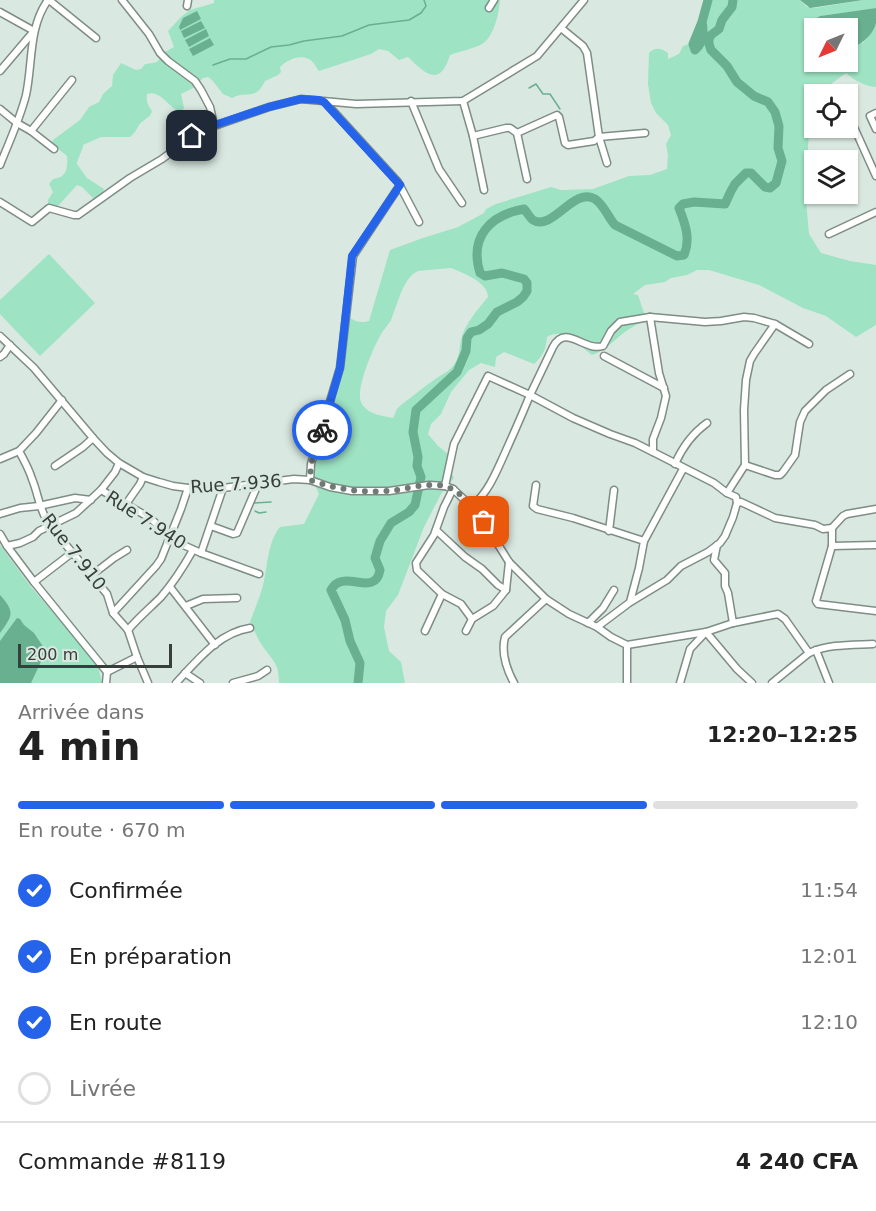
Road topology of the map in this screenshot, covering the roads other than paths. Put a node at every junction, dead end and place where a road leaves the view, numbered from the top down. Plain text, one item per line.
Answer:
1 (48, 0) edge
2 (122, 0) edge
3 (494, 0) edge
4 (584, 0) edge
5 (489, 8) dead end
6 (0, 12) edge
7 (561, 28) junction
8 (34, 31) junction
9 (96, 38) dead end
10 (0, 71) edge
11 (72, 80) dead end
12 (463, 100) junction
13 (411, 101) junction
14 (324, 102) junction
15 (0, 109) edge
16 (876, 113) edge
17 (17, 123) junction
18 (214, 125) junction
19 (876, 129) edge
20 (31, 131) junction
21 (645, 133) dead end
22 (517, 134) junction
23 (473, 136) junction
24 (858, 136) edge
25 (599, 137) junction
26 (54, 150) dead end
27 (2, 153) edge
28 (608, 163) dead end
29 (0, 165) edge
30 (876, 176) edge
31 (527, 179) dead end
32 (400, 185) junction
33 (484, 190) dead end
34 (0, 202) edge
35 (462, 203) dead end
36 (876, 212) edge
37 (419, 222) dead end
38 (829, 234) dead end
39 (650, 317) junction
40 (775, 324) junction
41 (0, 336) edge
42 (10, 345) junction
43 (809, 345) dead end
44 (604, 356) dead end
45 (0, 357) edge
46 (850, 374) dead end
47 (663, 388) junction
48 (530, 395) junction
49 (62, 400) junction
50 (707, 423) dead end
51 (93, 438) junction
52 (19, 452) junction
53 (652, 452) junction
54 (0, 459) edge
55 (119, 463) junction
56 (675, 464) junction
57 (745, 465) junction
58 (55, 466) dead end
59 (683, 469) junction
60 (143, 477) junction
61 (310, 480) junction
62 (258, 484) junction
63 (536, 485) dead end
64 (445, 486) junction
65 (188, 488) junction
66 (223, 488) junction
67 (453, 489) junction
68 (100, 490) junction
69 (614, 490) dead end
70 (727, 493) junction
71 (91, 500) junction
72 (737, 503) junction
73 (126, 504) junction
74 (39, 506) junction
75 (472, 507) junction
76 (876, 509) edge
77 (0, 514) edge
78 (50, 526) junction
79 (211, 526) junction
80 (832, 528) junction
81 (436, 530) junction
82 (609, 531) junction
83 (0, 534) edge
84 (170, 539) junction
85 (644, 541) junction
86 (717, 545) junction
87 (876, 545) edge
88 (7, 546) junction
89 (832, 546) junction
90 (127, 550) dead end
91 (194, 550) junction
92 (73, 552) junction
93 (201, 553) junction
94 (509, 562) junction
95 (259, 574) dead end
96 (92, 575) junction
97 (34, 582) junction
98 (170, 587) junction
99 (506, 590) junction
100 (614, 590) dead end
101 (442, 594) junction
102 (237, 598) dead end
103 (546, 598) junction
104 (629, 603) junction
105 (186, 606) junction
106 (876, 611) edge
107 (113, 613) junction
108 (472, 619) junction
109 (588, 623) junction
110 (733, 623) junction
111 (597, 627) junction
112 (250, 628) dead end
113 (128, 630) junction
114 (425, 631) dead end
115 (466, 631) dead end
116 (706, 632) junction
117 (873, 644) dead end
118 (215, 645) junction
119 (627, 645) junction
120 (812, 651) junction
121 (137, 657) junction
122 (267, 669) dead end
123 (108, 672) junction
124 (185, 673) junction
125 (106, 683) edge
126 (148, 683) edge
127 (176, 683) edge
128 (200, 683) edge
129 (233, 683) edge
130 (514, 683) edge
131 (627, 683) edge
132 (680, 683) edge
133 (752, 683) edge
134 (772, 683) edge
135 (829, 683) edge

1 - 8 street
1 - 9 street
2 - 18 street
3 - 5 street
4 - 7 street
6 - 8 street
7 - 12 street
7 - 25 street
8 - 10 street
8 - 17 street
11 - 20 street
12 - 13 street
12 - 23 street
13 - 14 street
13 - 35 street
14 - 18 street
14 - 32 street
15 - 17 street
16 - 19 street
17 - 20 street
17 - 27 street
18 - 34 street
20 - 26 street
21 - 25 street
22 - 23 street
22 - 25 street
22 - 31 street
23 - 33 street
24 - 30 street
25 - 28 street
27 - 29 street
32 - 37 street
32 - 61 street
36 - 38 street
39 - 40 street
39 - 47 street
39 - 48 street
40 - 43 street
40 - 57 street
41 - 42 street, Rue 7.936
42 - 45 street
42 - 49 street, Rue 7.936
44 - 47 street
46 - 57 street
47 - 53 street
48 - 53 street
48 - 64 street
48 - 75 street
49 - 51 street, Rue 7.936
49 - 52 street
50 - 56 street
51 - 55 street, Rue 7.936
51 - 58 street
52 - 54 street
52 - 74 street, Rue 7.910
53 - 56 street
55 - 60 street, Rue 7.936
55 - 68 street
56 - 59 street
57 - 70 street
59 - 70 street
59 - 85 street
60 - 65 street, Rue 7.936
60 - 73 street
61 - 62 street, Rue 7.936
61 - 64 street, Rue 7.936
62 - 66 street, Rue 7.936
62 - 79 street
63 - 82 street
64 - 67 street, Rue 7.936
65 - 66 street, Rue 7.936
65 - 84 street
66 - 79 street
67 - 75 street, Rue 7.936
67 - 81 street
68 - 71 street
68 - 73 street, Rue 7.940
69 - 82 street
70 - 72 street
71 - 74 street
71 - 78 street
72 - 80 street
72 - 86 street
73 - 84 street, Rue 7.940
74 - 77 street
74 - 78 street, Rue 7.910
75 - 94 street, Rue 7.936
76 - 80 street
78 - 88 street
78 - 92 street, Rue 7.910
79 - 93 street
80 - 89 street
81 - 99 street
81 - 101 street
82 - 85 street
83 - 88 street
84 - 91 street, Rue 7.940
84 - 107 street
85 - 104 street
86 - 104 street
86 - 110 street
87 - 89 street
88 - 97 street
89 - 106 street
90 - 96 street
91 - 93 street, Rue 7.940
91 - 98 street
92 - 96 street, Rue 7.910
92 - 97 street
93 - 95 street, Rue 7.940
94 - 99 street
94 - 103 street, Rue 7.936
96 - 107 street, Rue 7.910
97 - 123 street
98 - 105 street
98 - 113 street
99 - 108 street
100 - 109 street
101 - 108 street
101 - 114 street
102 - 105 street
103 - 109 street, Rue 7.936
103 - 130 street
104 - 111 street
105 - 118 street
107 - 113 street, Rue 7.910
108 - 115 street
109 - 111 street, Rue 7.936
110 - 116 street
110 - 120 street
111 - 119 street, Rue 7.936
112 - 118 street
113 - 121 street, Rue 7.910
116 - 119 street
116 - 132 street
116 - 133 street
117 - 120 street
118 - 124 street
119 - 131 street
120 - 134 street
120 - 135 street
121 - 123 street
121 - 126 street, Rue 7.910
122 - 129 street
123 - 125 street
124 - 127 street
124 - 128 street

